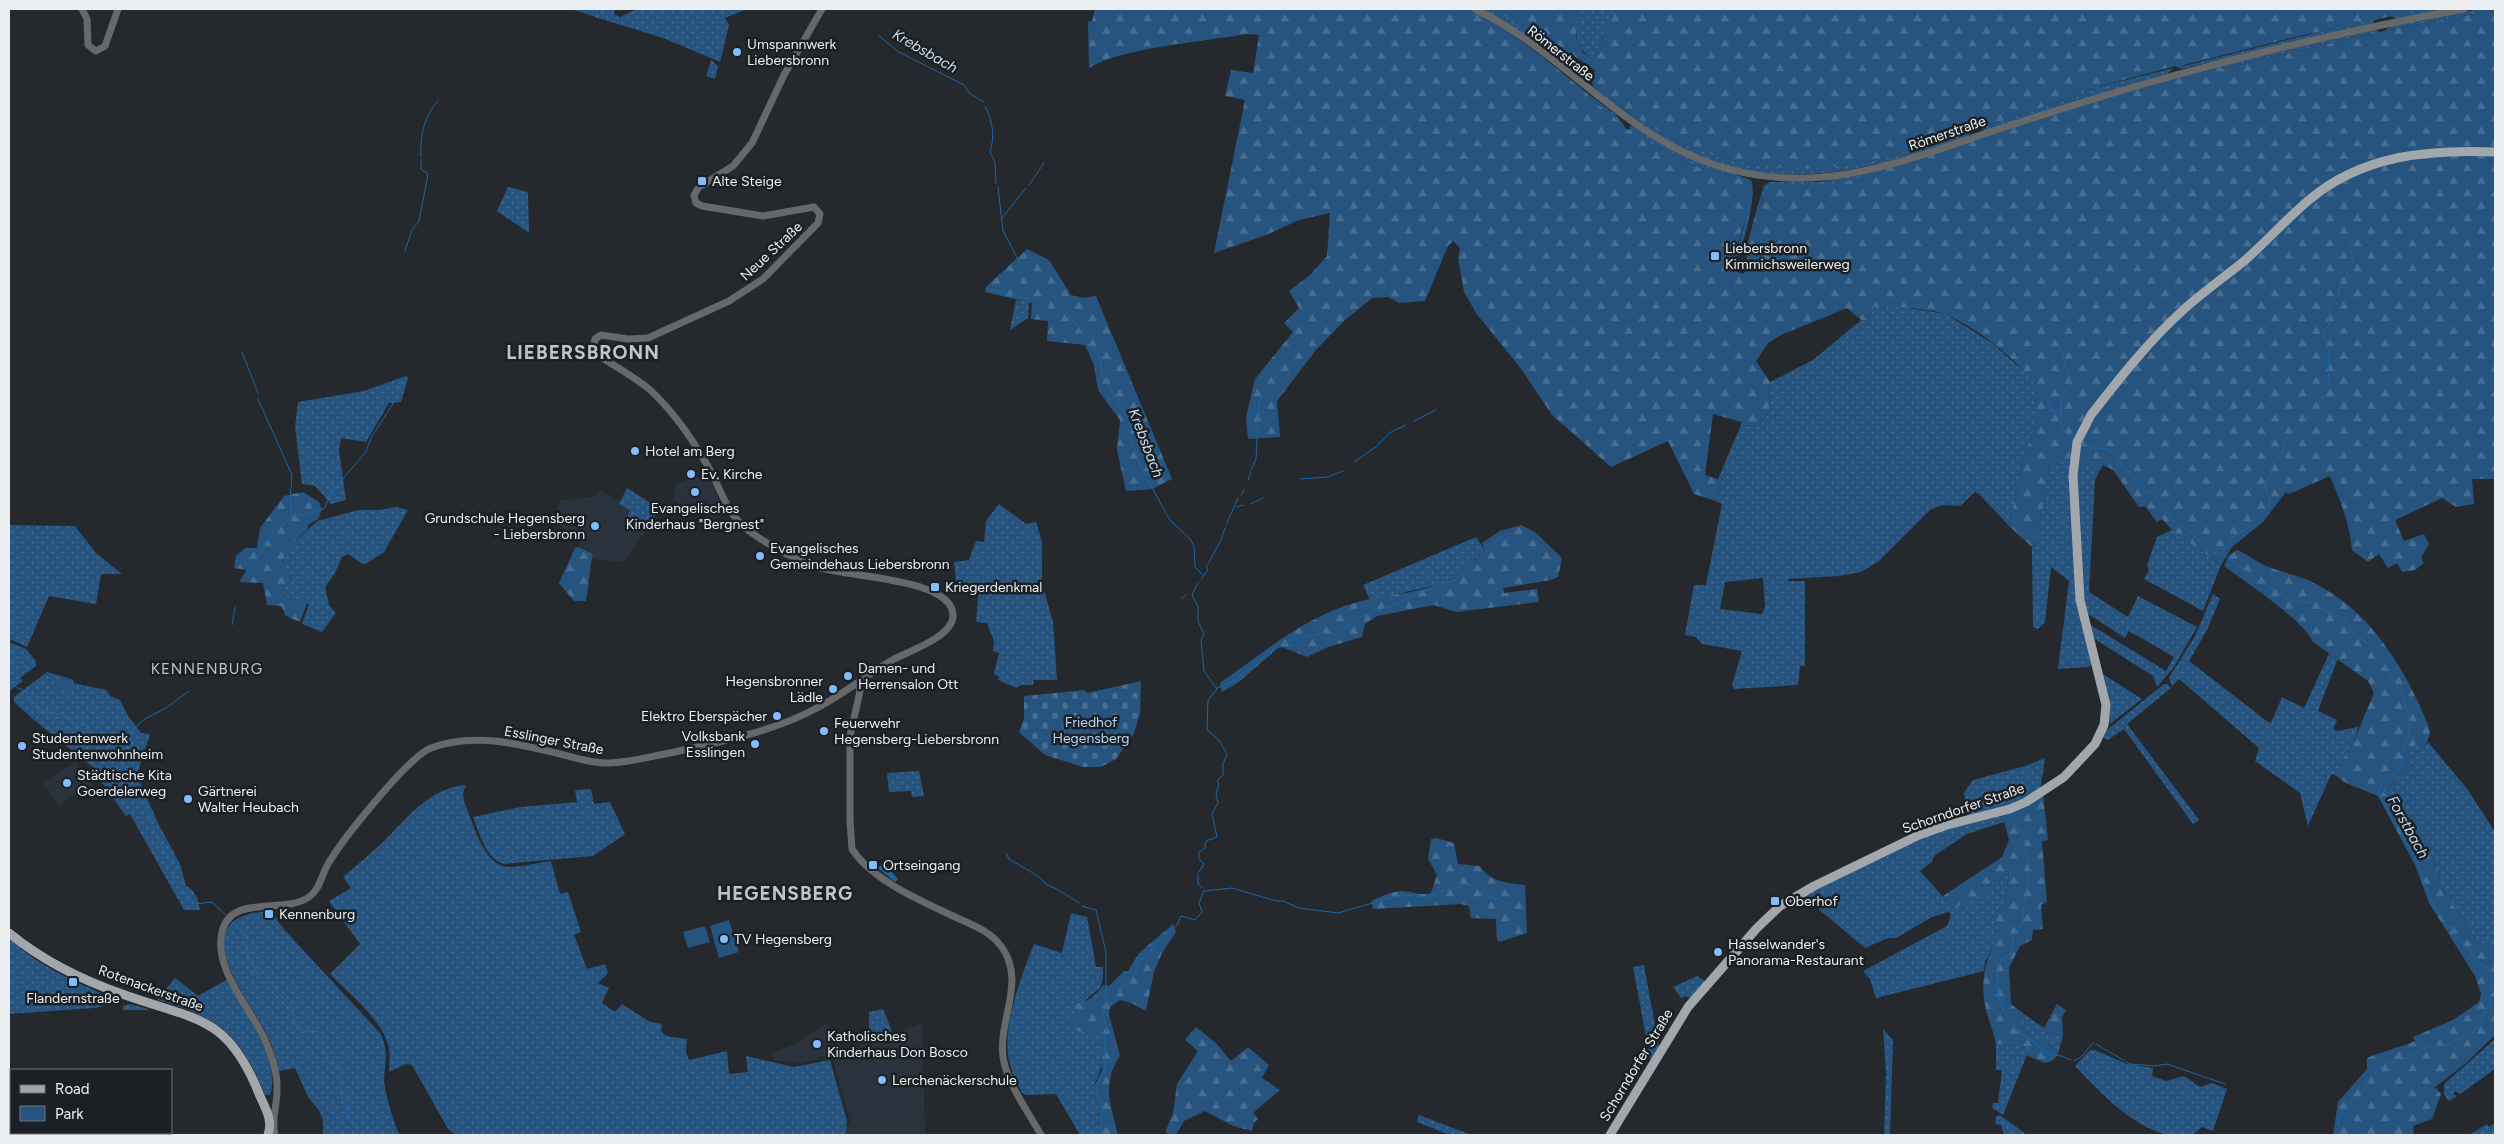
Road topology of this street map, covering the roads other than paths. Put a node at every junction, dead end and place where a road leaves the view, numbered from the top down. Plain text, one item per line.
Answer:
1 (82, 9) edge
2 (118, 9) edge
3 (822, 9) edge
4 (1475, 9) edge
5 (2464, 9) edge
6 (2495, 152) edge
7 (702, 457) joint
8 (858, 683) junction
9 (9, 933) edge
10 (277, 1088) junction
11 (260, 1094) junction
12 (271, 1122) junction
13 (268, 1135) edge
14 (275, 1135) edge
15 (1042, 1135) edge
16 (1610, 1135) edge

1 - 2 street
3 - 7 street, Neue Straße
4 - 5 street, Römerstraße
6 - 16 main road, Schorndorfer Straße
7 - 8 street, Esslinger Straße
8 - 10 street, Esslinger Straße
8 - 15 street
9 - 11 main road, Rotenackerstraße
10 - 11 street
10 - 12 street
11 - 12 main road, Rotenackerstraße
12 - 13 main road
12 - 14 street

